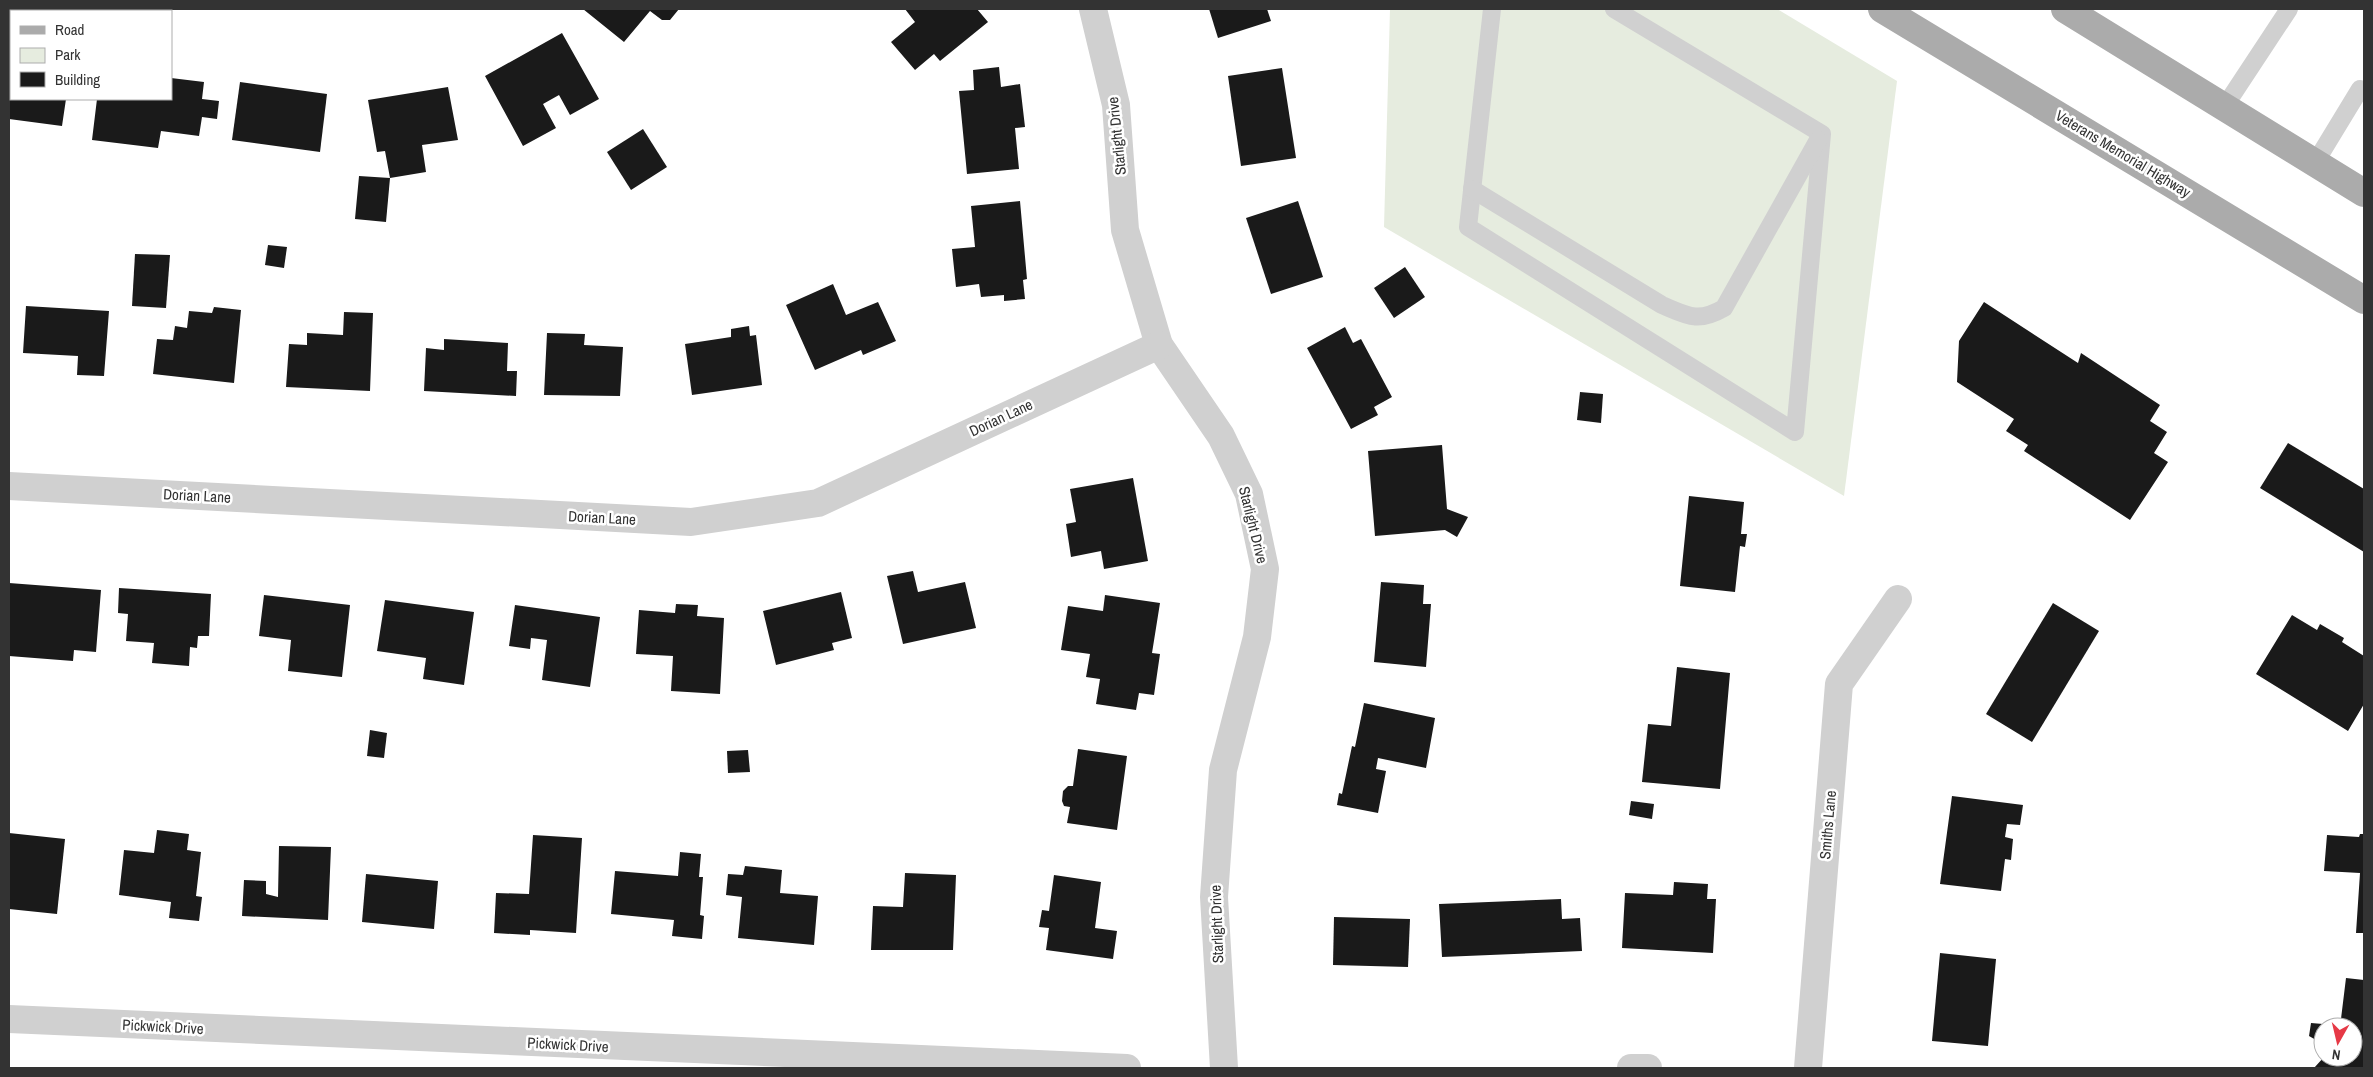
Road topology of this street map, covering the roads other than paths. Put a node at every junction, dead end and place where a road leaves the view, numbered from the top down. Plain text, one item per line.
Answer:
1 (1093, 9) edge
2 (1492, 9) edge
3 (1614, 9) edge
4 (1882, 9) edge
5 (2065, 9) edge
6 (2289, 9) edge
7 (2363, 89) edge
8 (2225, 106) junction
9 (1822, 134) junction
10 (2314, 163) junction
11 (1472, 189) junction
12 (2364, 193) edge
13 (2364, 300) edge
14 (1159, 345) junction
15 (9, 486) edge
16 (1898, 599) dead end
17 (9, 1020) edge
18 (691, 1059) edge
19 (1128, 1068) edge
20 (1224, 1068) edge
21 (1631, 1068) edge
22 (1648, 1068) edge
23 (1808, 1068) edge

1 - 14 street, Starlight Drive
2 - 11 lane
3 - 9 lane
4 - 13 main road, Veterans Memorial Highway
5 - 8 main road
6 - 8 lane
7 - 10 lane
8 - 10 main road
9 - 11 lane
9 - 11 lane
10 - 12 main road
14 - 15 street, Dorian Lane
14 - 20 street, Starlight Drive
16 - 23 street, Smiths Lane
17 - 18 street, Pickwick Drive
18 - 19 street, Pickwick Drive
21 - 22 street

